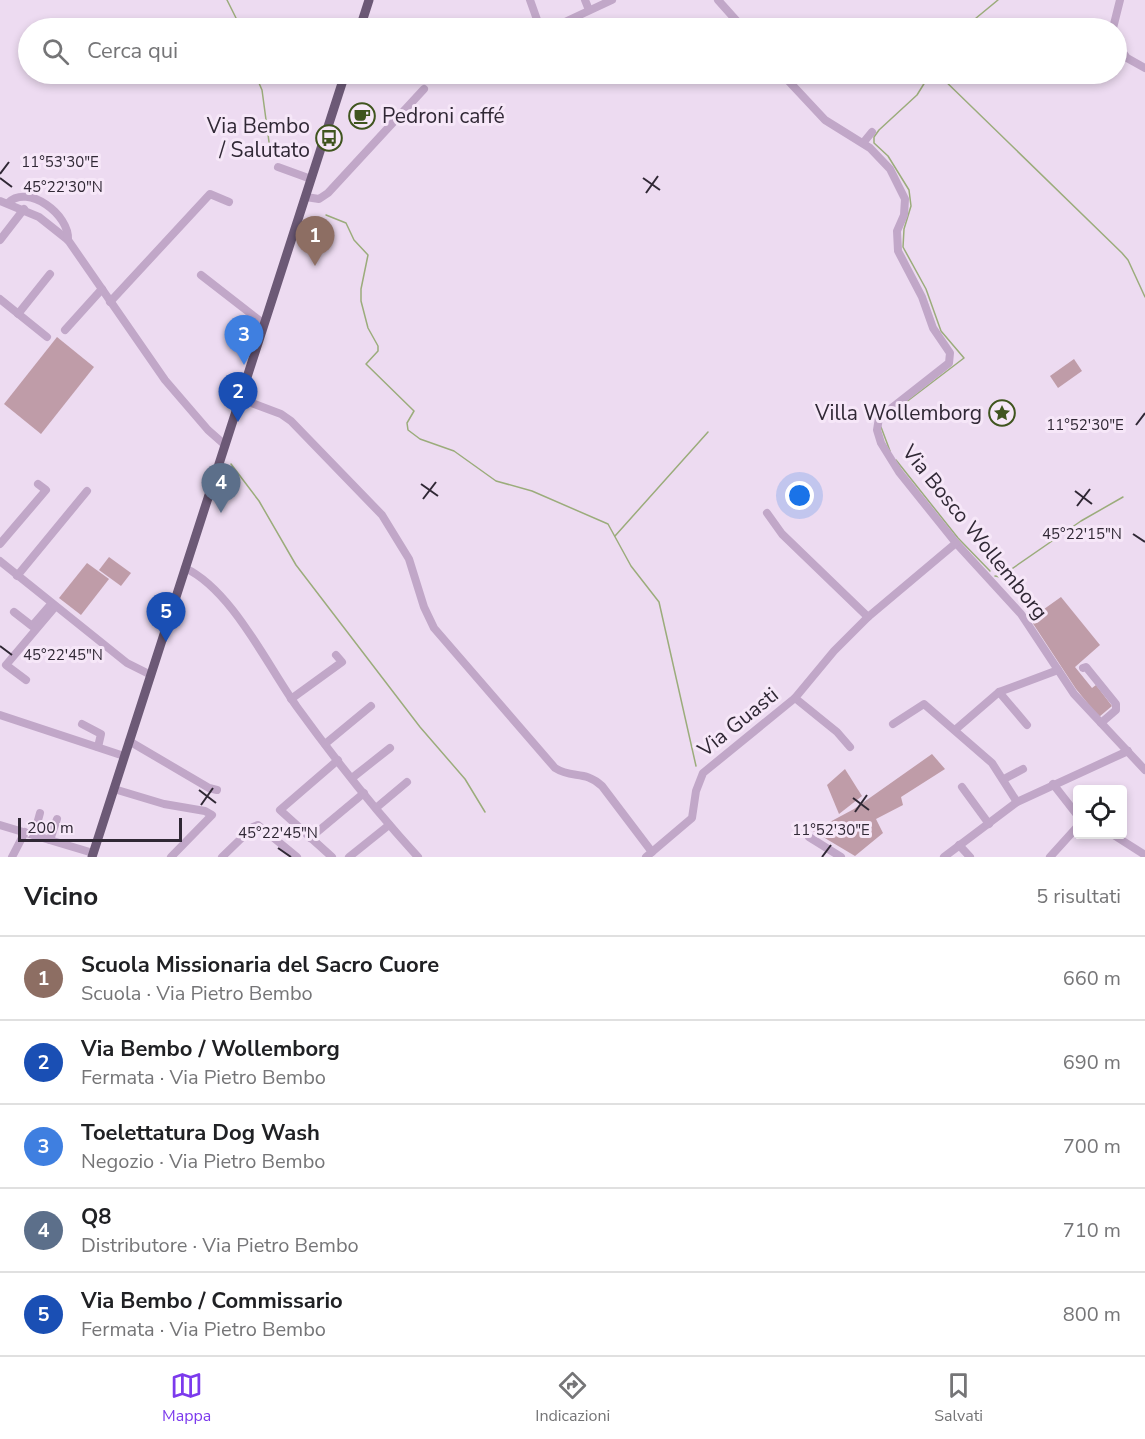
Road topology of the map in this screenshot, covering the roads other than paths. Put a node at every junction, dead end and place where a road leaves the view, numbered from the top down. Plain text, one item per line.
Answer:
1 (369, 0) edge
2 (531, 0) edge
3 (585, 0) edge
4 (612, 0) edge
5 (718, 0) edge
6 (1119, 3) edge
7 (589, 10) junction
8 (363, 18) edge
9 (537, 18) edge
10 (573, 18) edge
11 (734, 18) edge
12 (1115, 18) edge
13 (1127, 58) edge
14 (1145, 68) edge
15 (342, 84) edge
16 (791, 84) edge
17 (424, 90) dead end
18 (872, 132) dead end
19 (863, 143) junction
20 (278, 167) dead end
21 (311, 178) junction
22 (306, 197) junction
23 (4, 202) edge
24 (229, 202) dead end
25 (24, 209) junction
26 (0, 227) edge
27 (0, 238) edge
28 (68, 240) junction
29 (50, 274) dead end
30 (201, 275) dead end
31 (102, 289) junction
32 (0, 299) edge
33 (110, 302) junction
34 (18, 314) junction
35 (264, 324) junction
36 (65, 330) dead end
37 (47, 337) dead end
38 (241, 399) junction
39 (225, 445) junction
40 (38, 484) dead end
41 (87, 491) dead end
42 (767, 513) dead end
43 (956, 543) junction
44 (0, 544) edge
45 (0, 561) edge
46 (185, 568) junction
47 (17, 576) junction
48 (53, 605) junction
49 (14, 612) dead end
50 (868, 617) junction
51 (336, 655) dead end
52 (1083, 668) dead end
53 (1058, 670) junction
54 (151, 675) junction
55 (26, 680) dead end
56 (999, 692) junction
57 (795, 698) junction
58 (291, 699) junction
59 (371, 706) dead end
60 (0, 715) edge
61 (1101, 723) junction
62 (82, 724) dead end
63 (893, 724) dead end
64 (1028, 724) dead end
65 (955, 730) junction
66 (129, 741) junction
67 (325, 744) junction
68 (98, 747) junction
69 (850, 747) dead end
70 (390, 748) dead end
71 (1128, 751) junction
72 (124, 756) junction
73 (338, 760) junction
74 (1023, 769) dead end
75 (1145, 770) edge
76 (352, 778) junction
77 (1004, 779) junction
78 (407, 782) dead end
79 (1053, 784) junction
80 (962, 787) dead end
81 (114, 789) junction
82 (217, 790) dead end
83 (363, 793) junction
84 (1017, 802) junction
85 (376, 808) junction
86 (1073, 811) edge
87 (40, 813) dead end
88 (57, 819) dead end
89 (989, 824) junction
90 (0, 825) edge
91 (389, 825) junction
92 (1073, 831) edge
93 (25, 832) junction
94 (34, 835) junction
95 (809, 837) dead end
96 (310, 838) junction
97 (1121, 839) edge
98 (50, 840) junction
99 (959, 845) junction
100 (93, 855) edge
101 (649, 855) edge
102 (1145, 855) edge
103 (12, 857) edge
104 (171, 857) edge
105 (222, 857) edge
106 (297, 857) edge
107 (332, 857) edge
108 (349, 857) edge
109 (418, 857) edge
110 (841, 857) edge
111 (944, 857) edge
112 (970, 857) edge
113 (1050, 857) edge

1 - 8 main road
2 - 9 street
3 - 7 street
4 - 7 street
5 - 11 street
6 - 12 street
7 - 10 street
13 - 14 street
15 - 21 main road
16 - 19 street, Via Bosco Wollemborg
17 - 22 street
18 - 19 street
19 - 43 street, Via Bosco Wollemborg
20 - 21 street
21 - 22 main road
22 - 35 main road
23 - 25 street
23 - 28 street
24 - 33 street
25 - 27 street
25 - 28 street
26 - 27 street
28 - 31 street
29 - 34 street
30 - 35 street
31 - 33 street
31 - 36 street
32 - 34 street
33 - 39 street
34 - 37 street
35 - 38 main road
38 - 39 main road
38 - 101 street
39 - 46 main road
40 - 44 street
41 - 47 street
42 - 50 street
43 - 50 street, Via Guasti
43 - 53 street, Via Bosco Wollemborg
45 - 47 street
46 - 54 main road
46 - 58 street
47 - 48 street
48 - 49 street
48 - 54 street
48 - 55 street
50 - 57 street, Via Guasti
51 - 58 street
52 - 61 street
53 - 56 street
53 - 61 street, Via Bosco Wollemborg
54 - 66 main road
56 - 64 street
56 - 65 street
57 - 69 street, Via Guasti
57 - 101 street, Via Guasti
58 - 67 street
59 - 67 street
60 - 68 street
61 - 71 street, Via Bosco Wollemborg
62 - 68 street
63 - 65 street
65 - 77 street
66 - 72 main road
66 - 82 street
67 - 73 street
68 - 72 street
70 - 76 street
71 - 75 street, Via Bosco Wollemborg
71 - 79 street
72 - 81 main road
73 - 76 street
73 - 96 street
74 - 77 street
76 - 83 street
77 - 84 street
78 - 85 street
79 - 84 street
79 - 86 street
80 - 89 street
81 - 100 main road
81 - 104 street
83 - 85 street
83 - 96 street
84 - 89 street
85 - 91 street
87 - 94 street
88 - 98 street
89 - 99 street
90 - 93 street
91 - 108 street
91 - 109 street
92 - 113 street
93 - 94 street
93 - 103 street
94 - 98 street
95 - 110 street
96 - 107 street
97 - 102 street
98 - 100 street
99 - 111 street
99 - 112 street
105 - 106 street

